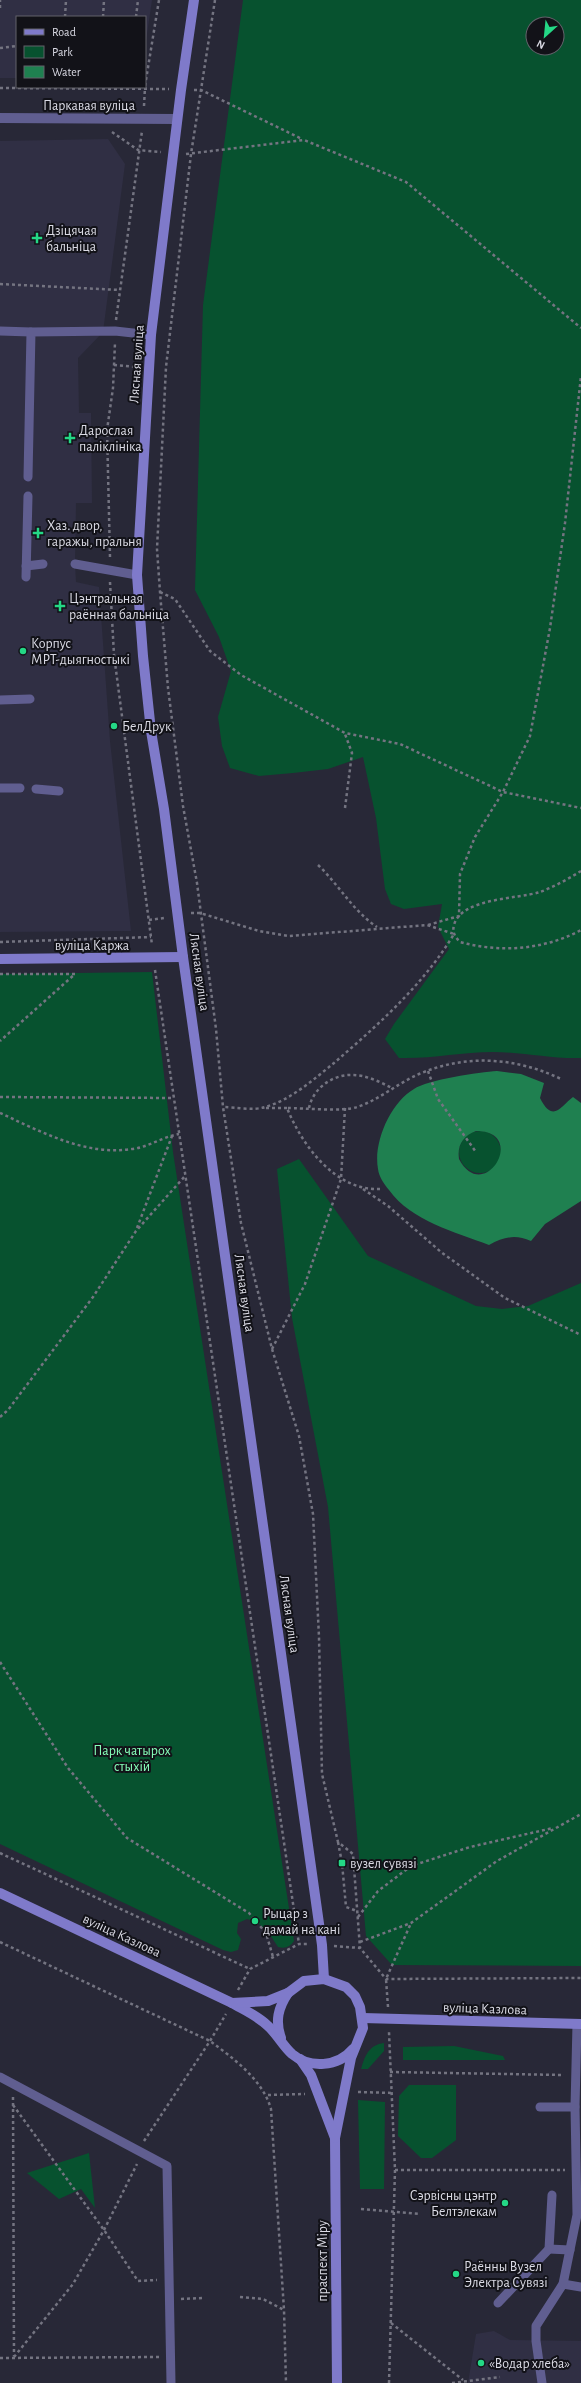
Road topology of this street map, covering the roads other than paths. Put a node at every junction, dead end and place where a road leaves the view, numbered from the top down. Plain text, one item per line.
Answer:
1 (194, 0) edge
2 (0, 118) edge
3 (177, 119) junction
4 (0, 331) edge
5 (31, 332) junction
6 (152, 335) junction
7 (28, 478) dead end
8 (28, 496) dead end
9 (43, 564) dead end
10 (75, 564) dead end
11 (26, 566) junction
12 (137, 575) junction
13 (26, 577) dead end
14 (30, 699) dead end
15 (0, 700) edge
16 (0, 788) edge
17 (20, 788) dead end
18 (36, 789) dead end
19 (59, 791) dead end
20 (183, 957) junction
21 (0, 959) edge
22 (0, 1893) edge
23 (324, 1979) junction
24 (288, 1993) junction
25 (232, 2003) junction
26 (363, 2018) junction
27 (579, 2024) edge
28 (281, 2040) junction
29 (356, 2045) junction
30 (300, 2059) junction
31 (0, 2077) edge
32 (540, 2107) dead end
33 (575, 2107) junction
34 (335, 2138) junction
35 (552, 2195) dead end
36 (549, 2249) junction
37 (570, 2250) junction
38 (563, 2284) junction
39 (581, 2286) edge
40 (498, 2303) dead end
41 (172, 2383) edge
42 (337, 2383) edge
43 (542, 2383) edge

1 - 3 main road, Лясная вуліца
2 - 3 street, Паркавая вуліца
3 - 6 main road, Лясная вуліца
4 - 5 lane
5 - 6 lane
5 - 7 lane
6 - 12 main road, Лясная вуліца
8 - 11 lane
9 - 11 lane
10 - 12 lane
11 - 13 lane
12 - 20 main road, Лясная вуліца
14 - 15 lane
16 - 17 lane
18 - 19 lane
20 - 21 main road, вуліца Каржа
20 - 23 main road, Лясная вуліца
22 - 25 main road, вуліца Казлова
23 - 24 main road
23 - 26 main road
24 - 25 main road
24 - 28 main road
25 - 28 main road, вуліца Казлова
26 - 27 main road, вуліца Казлова
26 - 29 main road
27 - 33 lane
28 - 30 main road
29 - 30 main road
29 - 34 main road
30 - 34 main road
31 - 41 lane
32 - 33 lane
33 - 37 lane
34 - 42 main road, праспект Міру
35 - 36 lane
36 - 37 lane
36 - 40 lane
37 - 38 lane
38 - 39 lane
38 - 43 lane

